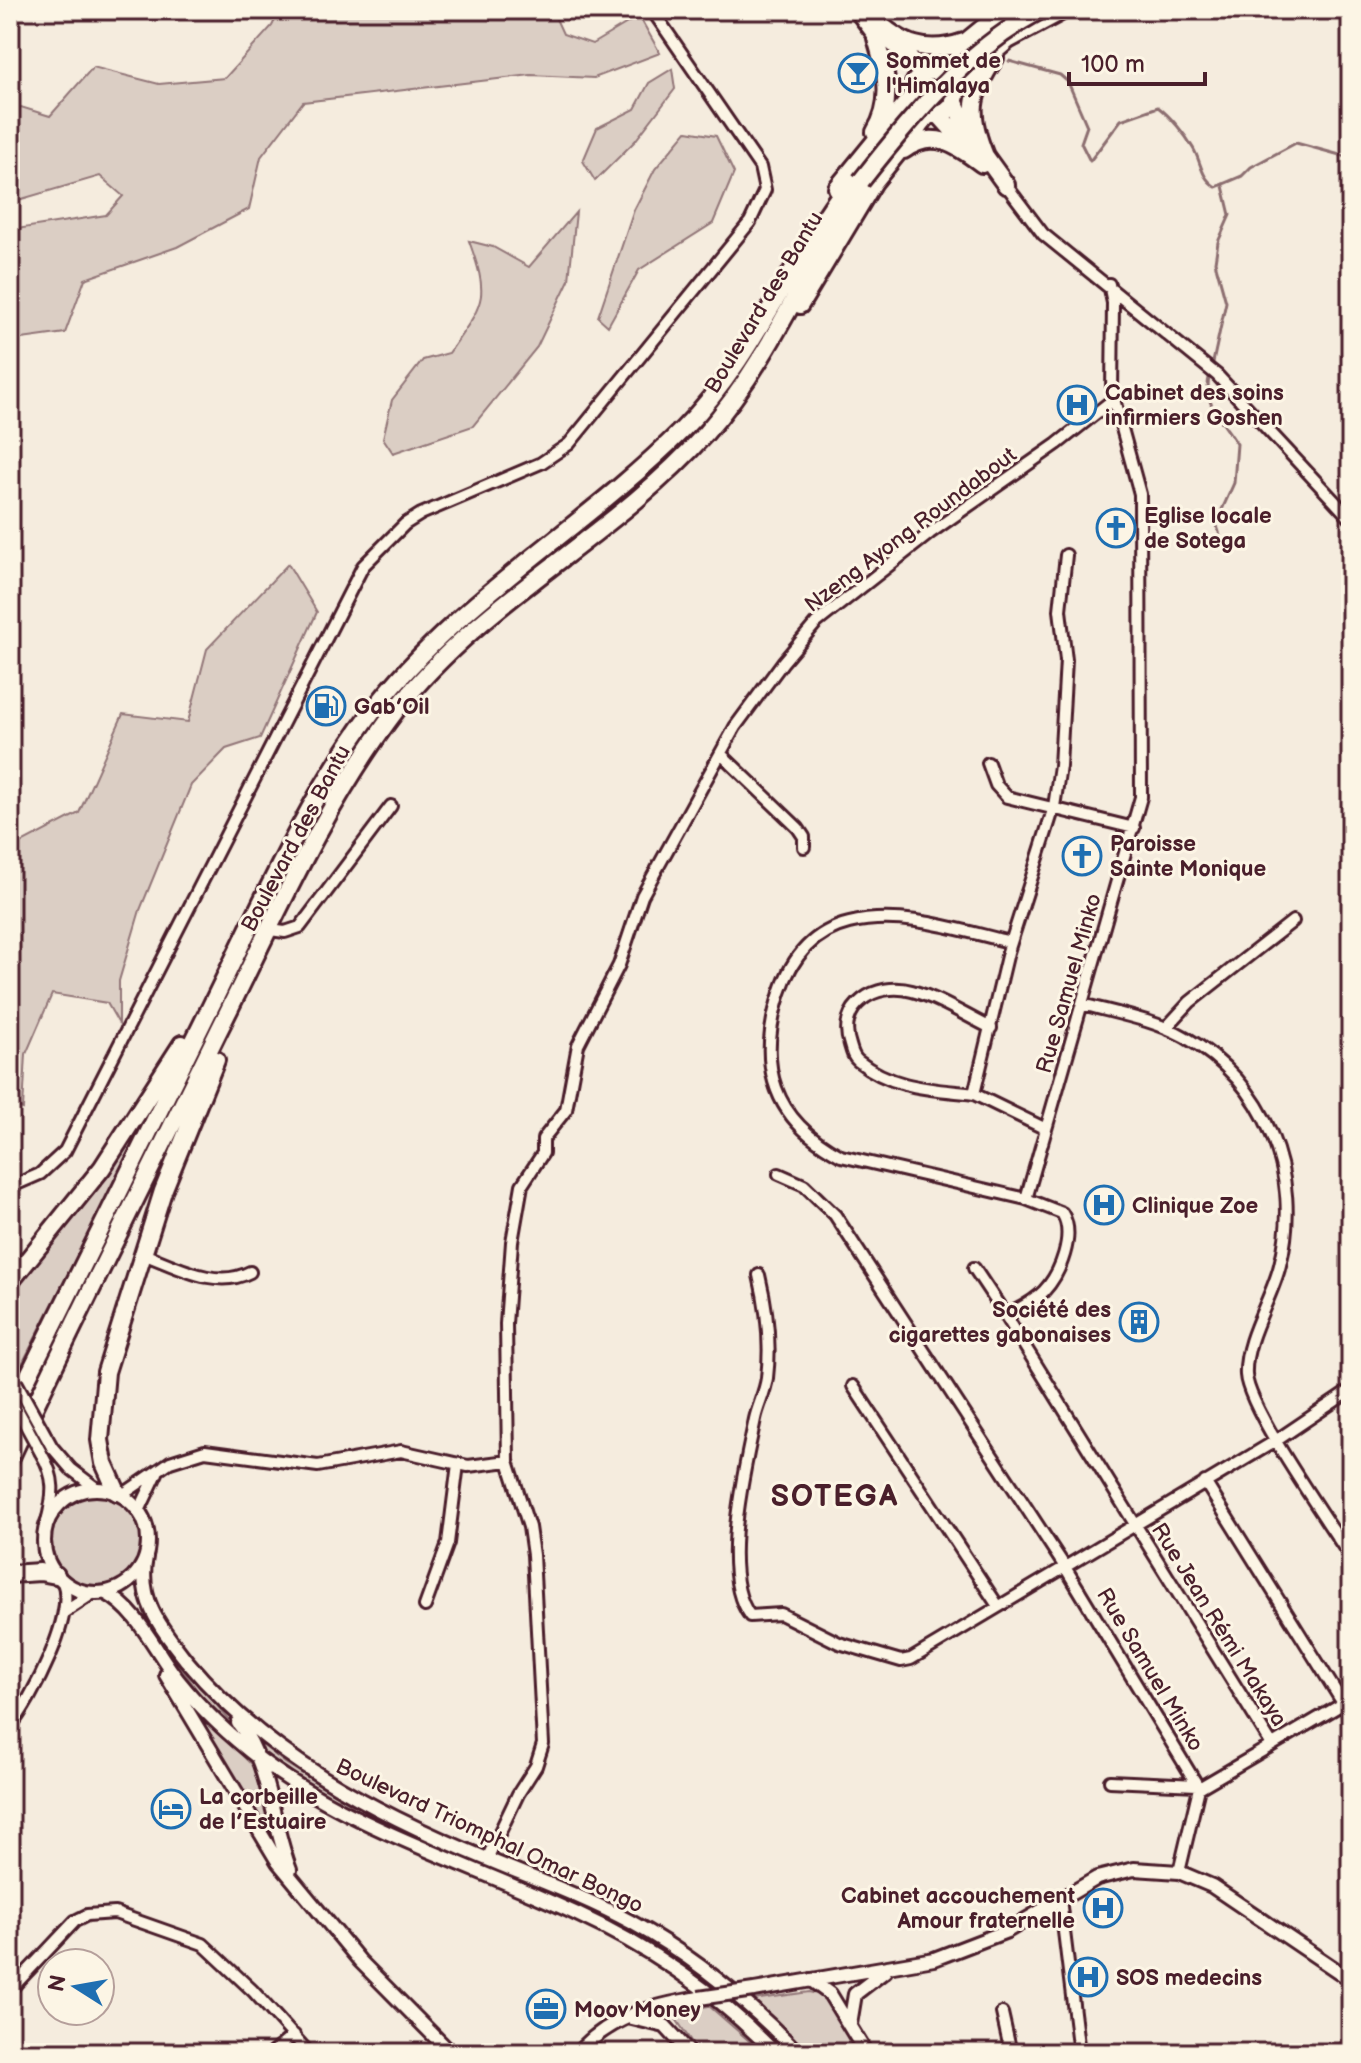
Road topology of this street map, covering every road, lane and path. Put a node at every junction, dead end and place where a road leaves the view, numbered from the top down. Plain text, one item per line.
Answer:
1 (652, 10) edge
2 (855, 10) edge
3 (1005, 10) edge
4 (1019, 10) edge
5 (1041, 10) edge
6 (1064, 10) edge
7 (870, 14) edge
8 (876, 38) junction
9 (964, 42) junction
10 (1006, 43) junction
11 (929, 72) junction
12 (912, 91) junction
13 (954, 93) junction
14 (934, 114) junction
15 (984, 160) junction
16 (887, 163) junction
17 (856, 176) junction
18 (1006, 185) joint
19 (1109, 284) junction
20 (1141, 310) junction
21 (1112, 326) junction
22 (1114, 399) junction
23 (707, 432) junction
24 (1351, 519) edge
25 (1066, 555) dead end
26 (722, 755) junction
27 (988, 763) dead end
28 (391, 806) dead end
29 (1054, 807) junction
30 (1134, 828) junction
31 (804, 847) dead end
32 (256, 914) junction
33 (1289, 925) dead end
34 (270, 930) junction
35 (1010, 942) junction
36 (251, 967) junction
37 (1082, 1004) junction
38 (991, 1028) junction
39 (1166, 1028) junction
40 (974, 1094) junction
41 (1046, 1129) junction
42 (779, 1174) dead end
43 (10, 1187) edge
44 (1026, 1199) junction
45 (143, 1254) junction
46 (30, 1258) junction
47 (10, 1266) edge
48 (974, 1268) dead end
49 (250, 1272) dead end
50 (759, 1275) dead end
51 (10, 1282) edge
52 (1006, 1316) junction
53 (12, 1377) edge
54 (853, 1386) dead end
55 (1349, 1395) edge
56 (10, 1396) edge
57 (10, 1413) edge
58 (1277, 1440) junction
59 (10, 1459) edge
60 (508, 1461) junction
61 (458, 1464) junction
62 (157, 1471) junction
63 (1205, 1482) junction
64 (96, 1488) junction
65 (120, 1494) junction
66 (139, 1511) junction
67 (1131, 1521) junction
68 (47, 1522) junction
69 (146, 1557) junction
70 (1351, 1558) edge
71 (1065, 1567) junction
72 (10, 1574) edge
73 (60, 1579) junction
74 (99, 1593) junction
75 (425, 1606) dead end
76 (998, 1606) junction
77 (66, 1611) junction
78 (140, 1626) junction
79 (192, 1667) junction
80 (1347, 1702) edge
81 (1351, 1716) edge
82 (10, 1727) edge
83 (1272, 1745) junction
84 (259, 1758) junction
85 (1110, 1781) dead end
86 (1198, 1786) junction
87 (487, 1859) junction
88 (1179, 1872) junction
89 (296, 1884) junction
90 (1060, 1899) junction
91 (891, 1967) junction
92 (811, 1980) junction
93 (1351, 1980) edge
94 (10, 1990) edge
95 (674, 2002) junction
96 (1002, 2013) dead end
97 (628, 2017) junction
98 (850, 2024) junction
99 (673, 2033) junction
100 (294, 2035) junction
101 (272, 2053) edge
102 (309, 2053) edge
103 (451, 2053) edge
104 (578, 2053) edge
105 (690, 2053) edge
106 (775, 2053) edge
107 (798, 2053) edge
108 (866, 2053) edge
109 (1011, 2053) edge
110 (1079, 2053) edge

1 - 43 street
2 - 8 main road
3 - 9 highway
4 - 17 highway
5 - 17 highway, bridge
6 - 10 highway
7 - 9 highway
7 - 11 highway
8 - 12 highway
8 - 17 highway
9 - 11 highway
10 - 13 highway
10 - 15 highway
11 - 12 highway
11 - 13 highway
12 - 14 highway
12 - 17 highway
13 - 14 highway
13 - 15 highway
14 - 15 highway
14 - 16 highway
15 - 16 highway
15 - 18 highway
16 - 23 highway
17 - 23 highway, Boulevard des Bantu
17 - 32 highway, Boulevard des Bantu
18 - 19 street
19 - 20 street
19 - 21 street, Rue Samuel Minko
20 - 21 street
20 - 24 street
21 - 22 street, Rue Samuel Minko
22 - 26 street, Nzeng Ayong Roundabout
22 - 30 street, Rue Samuel Minko
23 - 34 highway, Boulevard des Bantu
25 - 29 street
26 - 31 street
26 - 60 street, Nzeng Ayong Roundabout
27 - 29 street
28 - 34 street
29 - 30 street
29 - 35 street
30 - 37 street, Rue Samuel Minko
32 - 46 highway
32 - 57 highway, Boulevard des Bantu
33 - 39 street
34 - 36 highway, Boulevard des Bantu
35 - 38 street
35 - 44 street
36 - 45 highway
36 - 59 highway, Boulevard des Bantu
37 - 39 street
37 - 41 street, Rue Samuel Minko
38 - 40 street
38 - 40 street
39 - 58 street
40 - 41 street
41 - 44 street, Rue Samuel Minko
42 - 71 street, Rue Samuel Minko
44 - 52 street
45 - 49 street
45 - 65 highway
46 - 47 highway
46 - 51 highway
48 - 52 street
50 - 76 street
52 - 67 street
53 - 64 street, bridge
54 - 76 street
55 - 58 street
56 - 68 street, bridge
58 - 63 street
58 - 70 street
60 - 61 street
60 - 87 street, Nzeng Ayong Roundabout
61 - 62 street
61 - 75 street
62 - 65 street
62 - 66 street
63 - 67 street
63 - 80 street
64 - 65 main road
64 - 68 main road
65 - 66 main road
66 - 69 main road
67 - 71 street
67 - 83 street, Rue Jean Rémi Makaya
68 - 73 main road
69 - 74 main road
69 - 79 main road, Boulevard Triomphal Omar Bongo
71 - 76 street
71 - 86 street, Rue Samuel Minko
72 - 73 highway
73 - 74 main road
73 - 77 street
74 - 77 street
74 - 78 main road, Boulevard Triomphal Omar Bongo
77 - 82 street
78 - 84 main road, Boulevard Triomphal Omar Bongo
78 - 89 main road
79 - 84 main road
79 - 87 main road, Boulevard Triomphal Omar Bongo
80 - 81 street
80 - 83 street
83 - 86 street
84 - 89 main road
84 - 106 main road, Boulevard Triomphal Omar Bongo
85 - 86 street
86 - 88 street
87 - 107 main road, Boulevard Triomphal Omar Bongo
88 - 90 main road
88 - 93 main road
89 - 103 main road
90 - 91 main road
90 - 110 street
91 - 92 main road
91 - 98 main road
92 - 95 main road, bridge
92 - 98 main road
94 - 100 street
95 - 97 main road
95 - 99 main road
96 - 109 street
97 - 99 main road
97 - 104 main road
98 - 108 main road
99 - 105 main road
100 - 101 street
100 - 102 street

